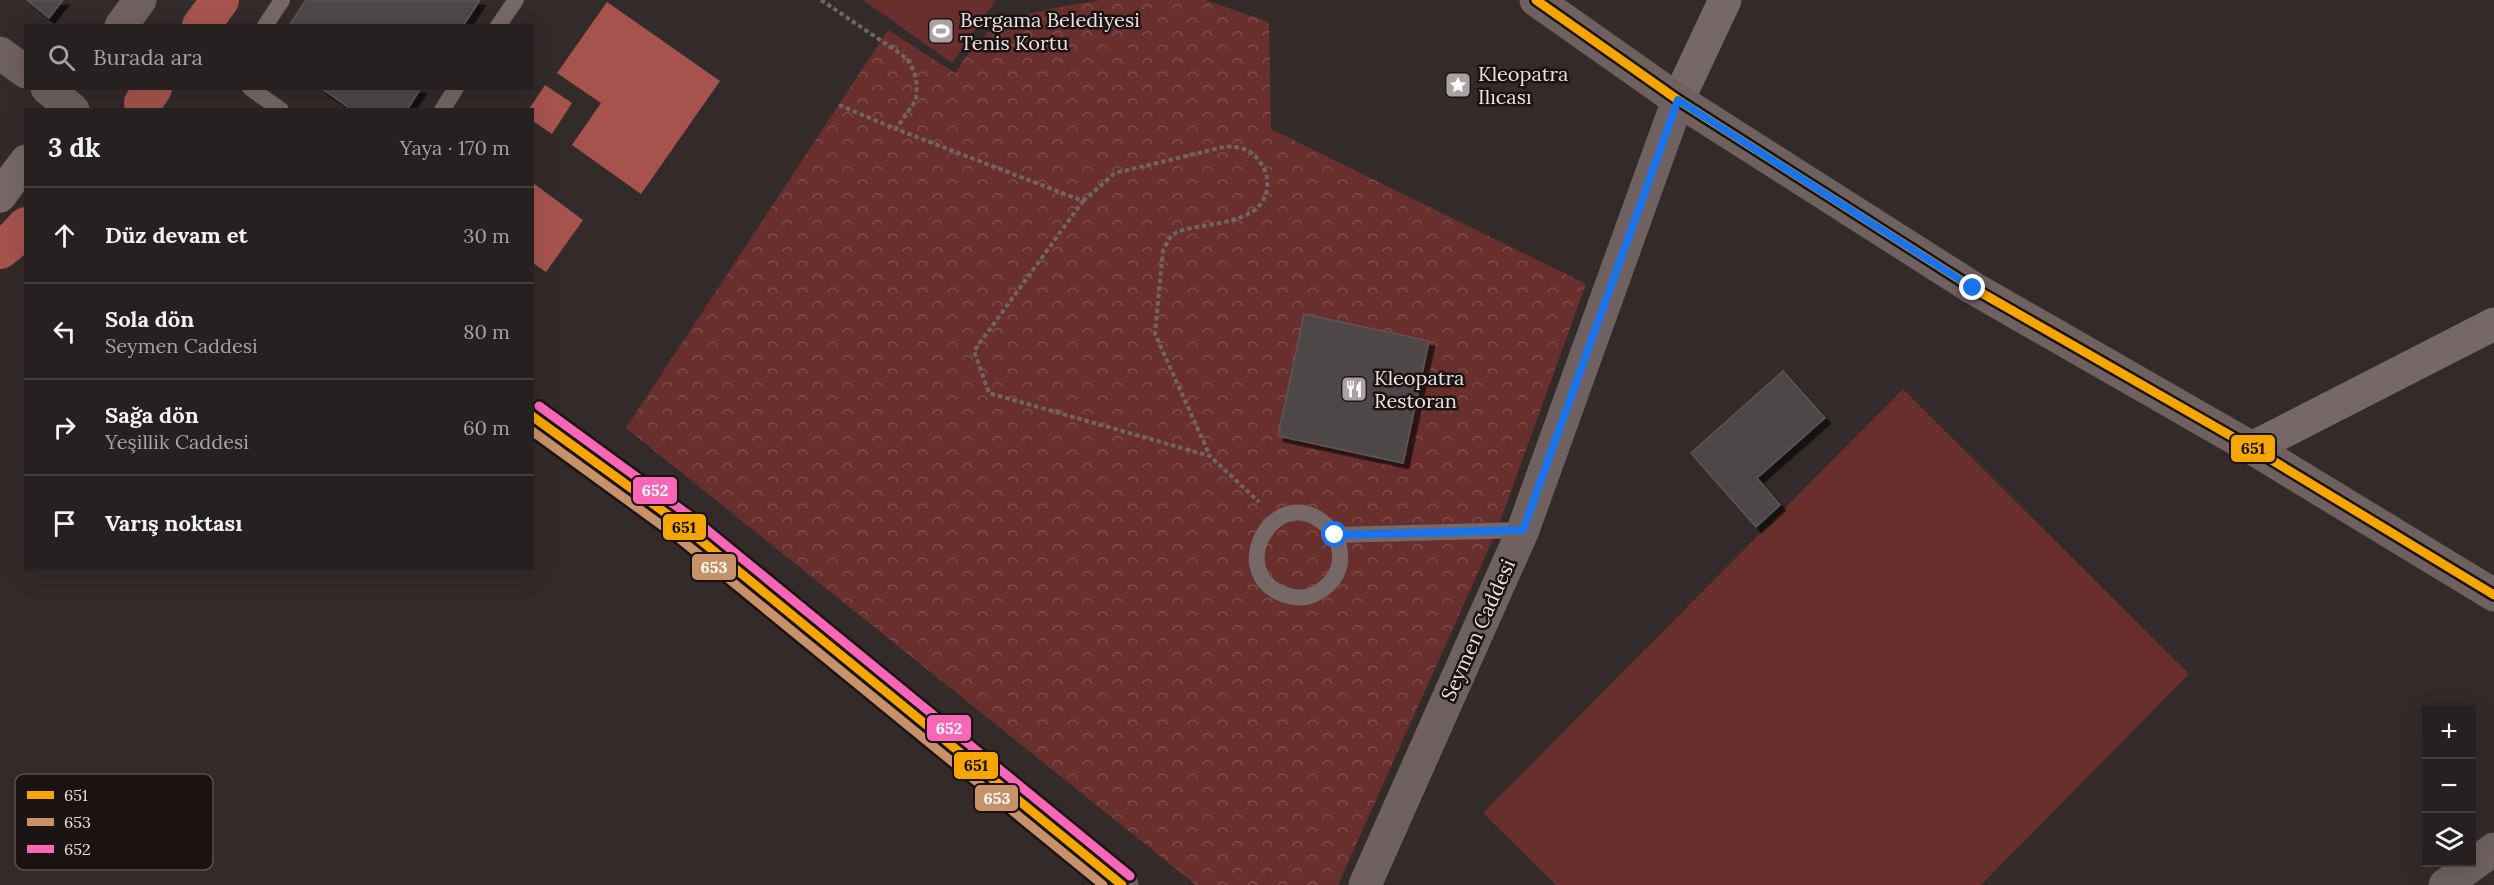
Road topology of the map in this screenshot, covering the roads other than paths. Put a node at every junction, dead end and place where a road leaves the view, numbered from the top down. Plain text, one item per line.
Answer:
1 (140, 0) edge
2 (282, 0) edge
3 (516, 0) edge
4 (1536, 0) edge
5 (1725, 0) edge
6 (122, 24) edge
7 (266, 24) edge
8 (499, 24) edge
9 (0, 53) edge
10 (24, 71) edge
11 (253, 90) edge
12 (455, 90) edge
13 (1678, 100) junction
14 (278, 108) edge
15 (443, 108) edge
16 (24, 164) edge
17 (0, 196) edge
18 (2494, 324) edge
19 (534, 417) edge
20 (2252, 448) junction
21 (1523, 530) junction
22 (1335, 535) junction
23 (2494, 596) edge
24 (2494, 849) edge
25 (1122, 885) edge
26 (1365, 885) edge
27 (2445, 885) edge

1 - 6 main road
2 - 7 lane
3 - 8 lane
4 - 13 main road
5 - 13 street
9 - 10 main road
11 - 14 lane
12 - 15 lane
13 - 20 main road
13 - 21 main road, Seymen Caddesi
16 - 17 street
18 - 20 street
19 - 25 main road
20 - 23 main road
21 - 22 lane
21 - 26 main road, Seymen Caddesi
22 - 22 lane
24 - 27 main road

